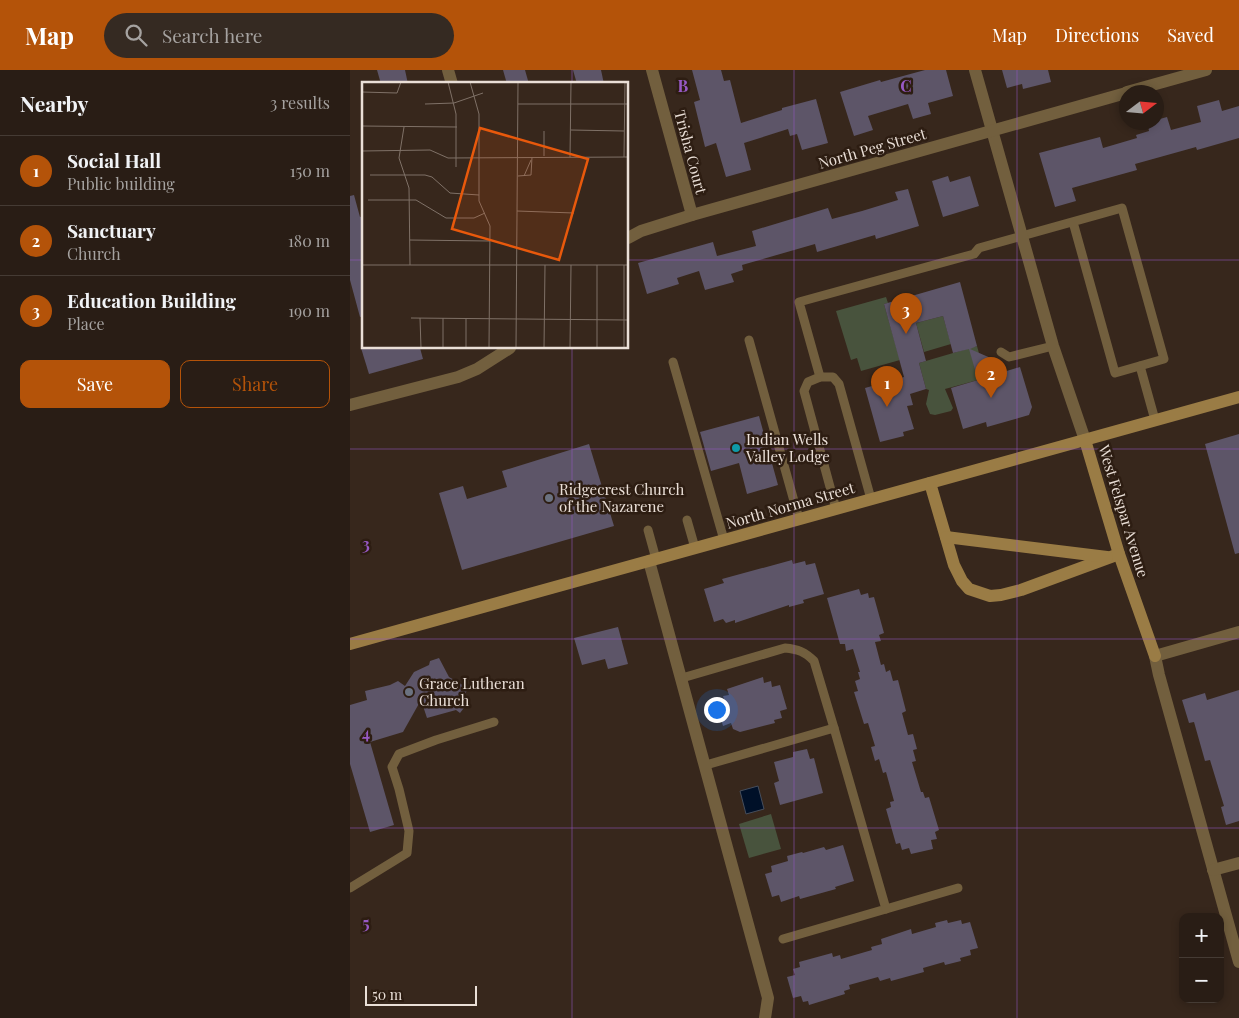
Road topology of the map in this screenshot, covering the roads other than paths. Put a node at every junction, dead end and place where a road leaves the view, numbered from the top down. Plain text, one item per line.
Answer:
1 (652, 70) edge
2 (975, 70) edge
3 (1206, 70) edge
4 (1152, 85) edge
5 (1119, 94) edge
6 (992, 131) junction
7 (692, 215) junction
8 (1074, 222) junction
9 (1022, 236) junction
10 (629, 238) edge
11 (749, 340) dead end
12 (1053, 346) junction
13 (508, 349) edge
14 (1001, 352) dead end
15 (673, 362) dead end
16 (1140, 366) junction
17 (820, 377) junction
18 (1239, 397) edge
19 (350, 405) edge
20 (1155, 420) junction
21 (1085, 440) junction
22 (930, 483) junction
23 (871, 499) junction
24 (836, 509) junction
25 (799, 519) junction
26 (687, 520) dead end
27 (648, 530) dead end
28 (946, 537) junction
29 (724, 540) junction
30 (695, 548) junction
31 (1114, 556) junction
32 (652, 560) junction
33 (1239, 632) edge
34 (350, 644) edge
35 (1155, 656) junction
36 (682, 678) junction
37 (494, 722) dead end
38 (834, 728) junction
39 (706, 765) junction
40 (1239, 863) edge
41 (1214, 870) junction
42 (350, 888) edge
43 (958, 888) dead end
44 (886, 908) junction
45 (783, 939) dead end
46 (1239, 962) edge
47 (765, 1018) edge

1 - 7 street, Trisha Court
2 - 6 street, West Felspar Avenue
3 - 4 street, North Peg Street
5 - 6 street, North Peg Street
6 - 7 street, North Peg Street
6 - 9 street, West Felspar Avenue
7 - 10 street, North Peg Street
8 - 9 lane
8 - 16 lane
8 - 16 lane
9 - 12 street, West Felspar Avenue
9 - 17 lane
11 - 25 lane
12 - 14 lane
12 - 21 street, West Felspar Avenue
13 - 19 street
15 - 29 lane
16 - 20 lane
17 - 23 lane
17 - 24 lane
18 - 20 main road, North Norma Street
20 - 21 main road, North Norma Street
21 - 22 main road, North Norma Street
21 - 31 main road, West Felspar Avenue
22 - 23 main road, North Norma Street
22 - 28 main road
23 - 24 main road, North Norma Street
24 - 25 main road, North Norma Street
25 - 29 main road, North Norma Street
26 - 30 lane
27 - 32 lane
28 - 31 main road
28 - 31 main road
29 - 30 main road, North Norma Street
30 - 32 main road, North Norma Street
31 - 35 main road, West Felspar Avenue
32 - 34 main road, North Norma Street
32 - 36 street
33 - 35 street
35 - 41 street, West Felspar Avenue
36 - 38 lane
36 - 39 street
37 - 42 lane
38 - 39 lane
38 - 44 lane
39 - 47 street
40 - 41 street
41 - 46 street, West Felspar Avenue
43 - 44 lane
44 - 45 lane

